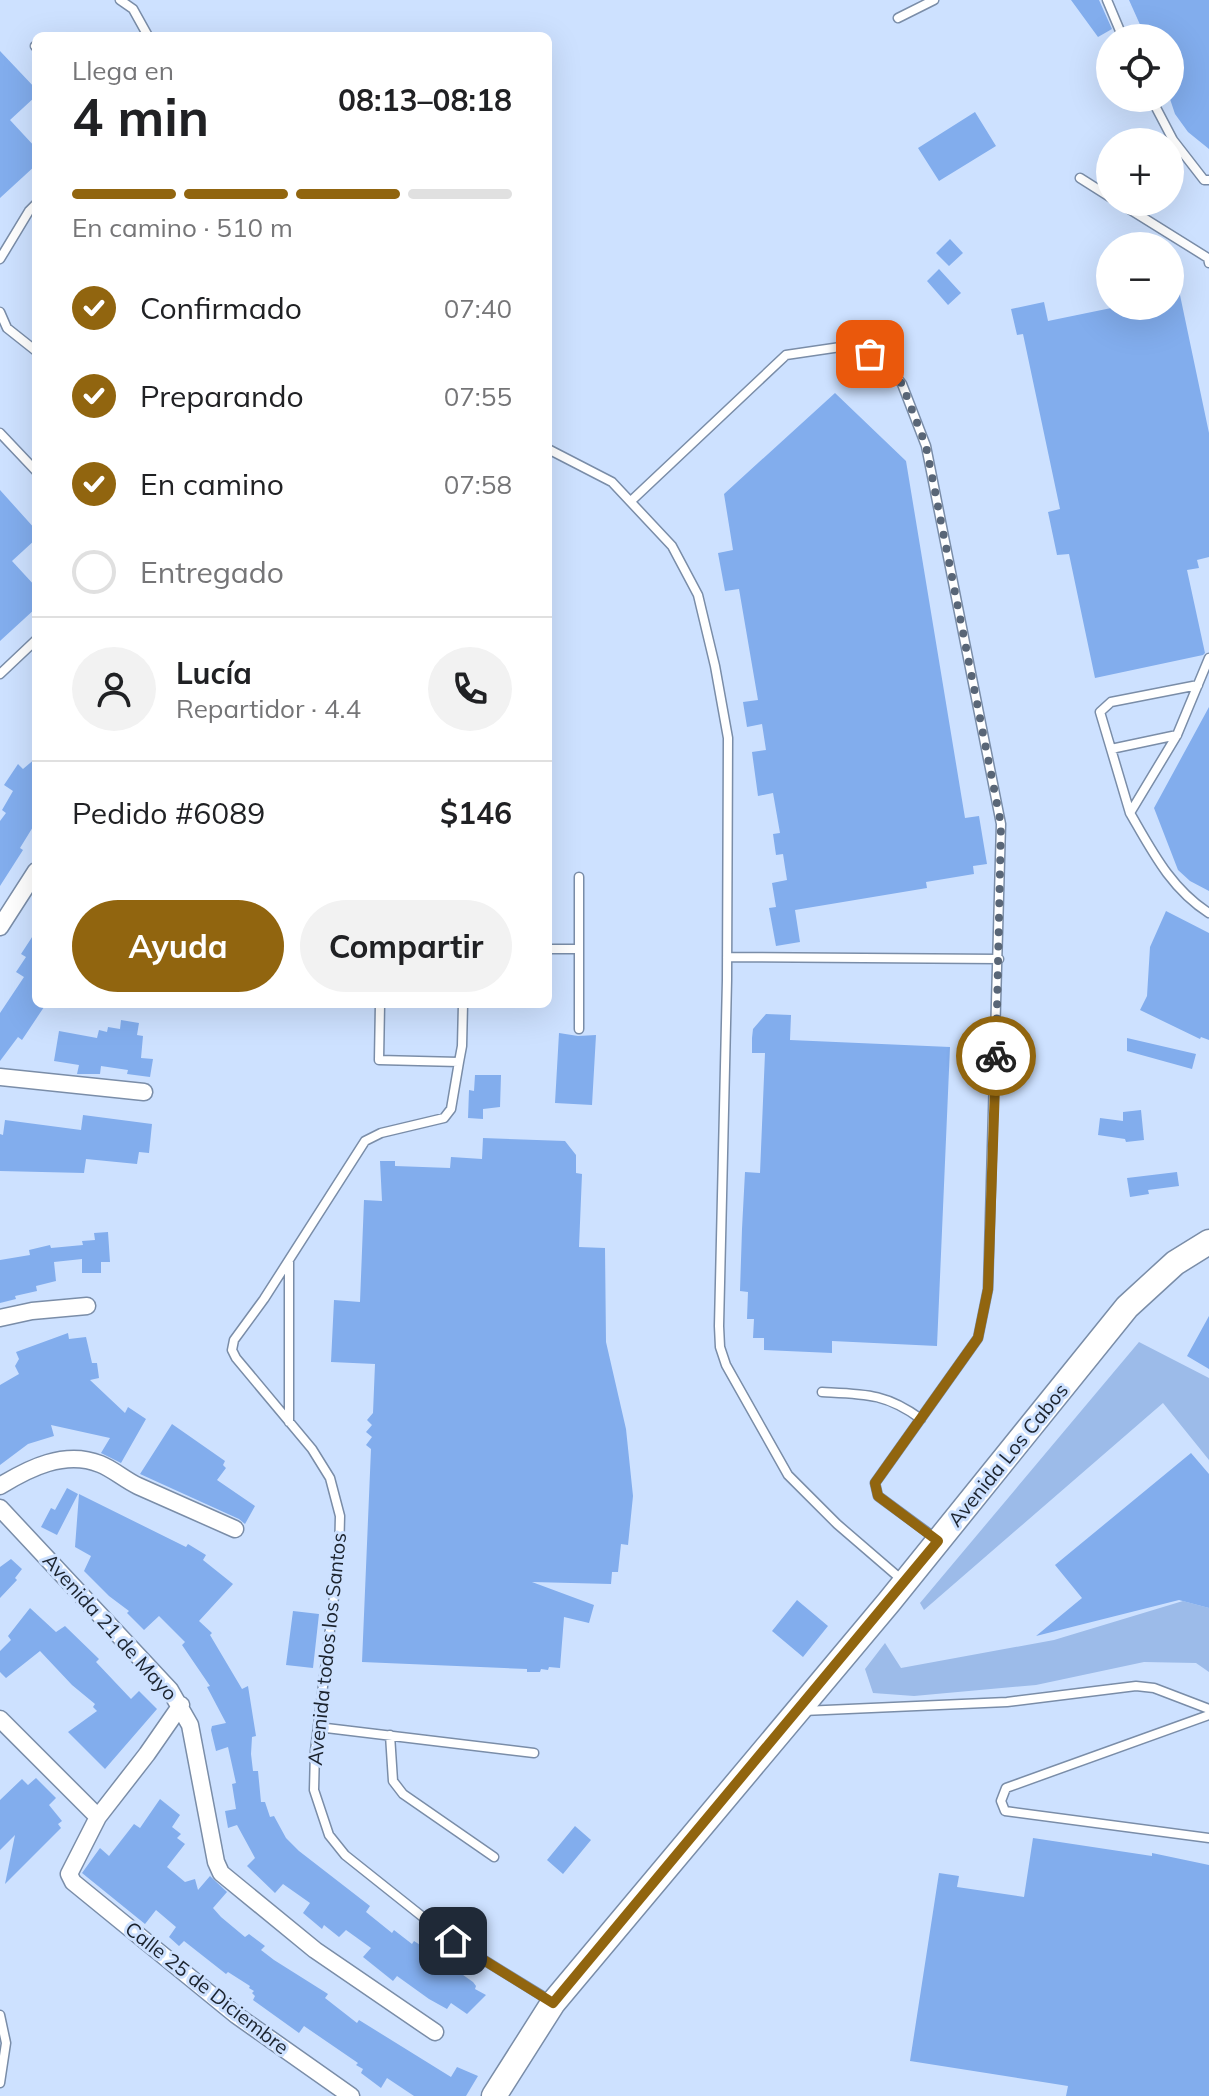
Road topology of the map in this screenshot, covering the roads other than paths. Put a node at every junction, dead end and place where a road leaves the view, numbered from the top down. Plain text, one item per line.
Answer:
1 (120, 0) edge
2 (934, 0) edge
3 (1107, 0) edge
4 (898, 18) dead end
5 (1117, 24) edge
6 (146, 32) edge
7 (1158, 112) edge
8 (1080, 178) dead end
9 (1209, 180) edge
10 (1096, 188) edge
11 (32, 208) edge
12 (1140, 216) edge
13 (0, 259) edge
14 (1209, 260) edge
15 (0, 312) edge
16 (32, 348) edge
17 (0, 433) edge
18 (552, 451) edge
19 (32, 467) edge
20 (631, 501) junction
21 (32, 644) edge
22 (1209, 658) edge
23 (0, 674) edge
24 (1198, 685) junction
25 (1177, 735) junction
26 (1111, 749) junction
27 (1130, 813) junction
28 (32, 877) edge
29 (579, 877) dead end
30 (1209, 913) edge
31 (0, 927) edge
32 (552, 949) edge
33 (579, 949) junction
34 (727, 957) junction
35 (999, 959) junction
36 (380, 1008) edge
37 (463, 1008) edge
38 (579, 1029) dead end
39 (459, 1062) junction
40 (0, 1077) edge
41 (144, 1092) dead end
42 (1209, 1242) edge
43 (289, 1261) junction
44 (87, 1306) dead end
45 (0, 1318) edge
46 (822, 1392) dead end
47 (921, 1419) junction
48 (289, 1422) junction
49 (0, 1486) edge
50 (0, 1508) edge
51 (235, 1529) dead end
52 (938, 1541) junction
53 (905, 1582) junction
54 (181, 1705) junction
55 (798, 1711) junction
56 (1209, 1712) edge
57 (0, 1719) edge
58 (318, 1727) junction
59 (390, 1735) junction
60 (534, 1753) dead end
61 (98, 1817) junction
62 (1209, 1838) edge
63 (494, 1857) dead end
64 (553, 2003) junction
65 (0, 2015) edge
66 (435, 2032) dead end
67 (0, 2083) edge
68 (351, 2096) edge
69 (494, 2096) edge

1 - 6 lane
2 - 4 lane
3 - 5 lane
7 - 9 lane
8 - 10 lane
11 - 13 lane
12 - 14 lane
15 - 16 lane
17 - 19 lane
18 - 20 lane
20 - 34 lane
20 - 35 lane
21 - 23 lane
22 - 24 lane
24 - 25 lane
24 - 26 lane
25 - 26 lane
25 - 27 lane
26 - 27 lane
27 - 30 lane
28 - 31 street
29 - 33 lane
32 - 33 lane
33 - 38 lane
34 - 35 lane
34 - 53 lane
35 - 47 lane
36 - 39 lane
37 - 39 lane
39 - 43 lane, Avenida todos los Santos
40 - 41 street
42 - 52 main road, Avenida Los Cabos
43 - 48 lane
43 - 48 lane, Avenida todos los Santos
44 - 45 street
46 - 47 lane
47 - 52 lane
48 - 58 lane, Avenida todos los Santos
49 - 51 street
50 - 54 street, Avenida 21 de Mayo
52 - 53 main road, Avenida Los Cabos
53 - 55 main road, Avenida Los Cabos
54 - 61 street
54 - 66 street, Avenida 21 de Mayo
55 - 56 lane
55 - 64 main road, Avenida Los Cabos
56 - 62 lane
57 - 61 street
58 - 59 lane
58 - 64 lane, Avenida todos los Santos
59 - 60 lane
59 - 63 lane
61 - 68 street, Calle 25 de Diciembre
64 - 69 main road, Avenida Los Cabos
65 - 67 lane

